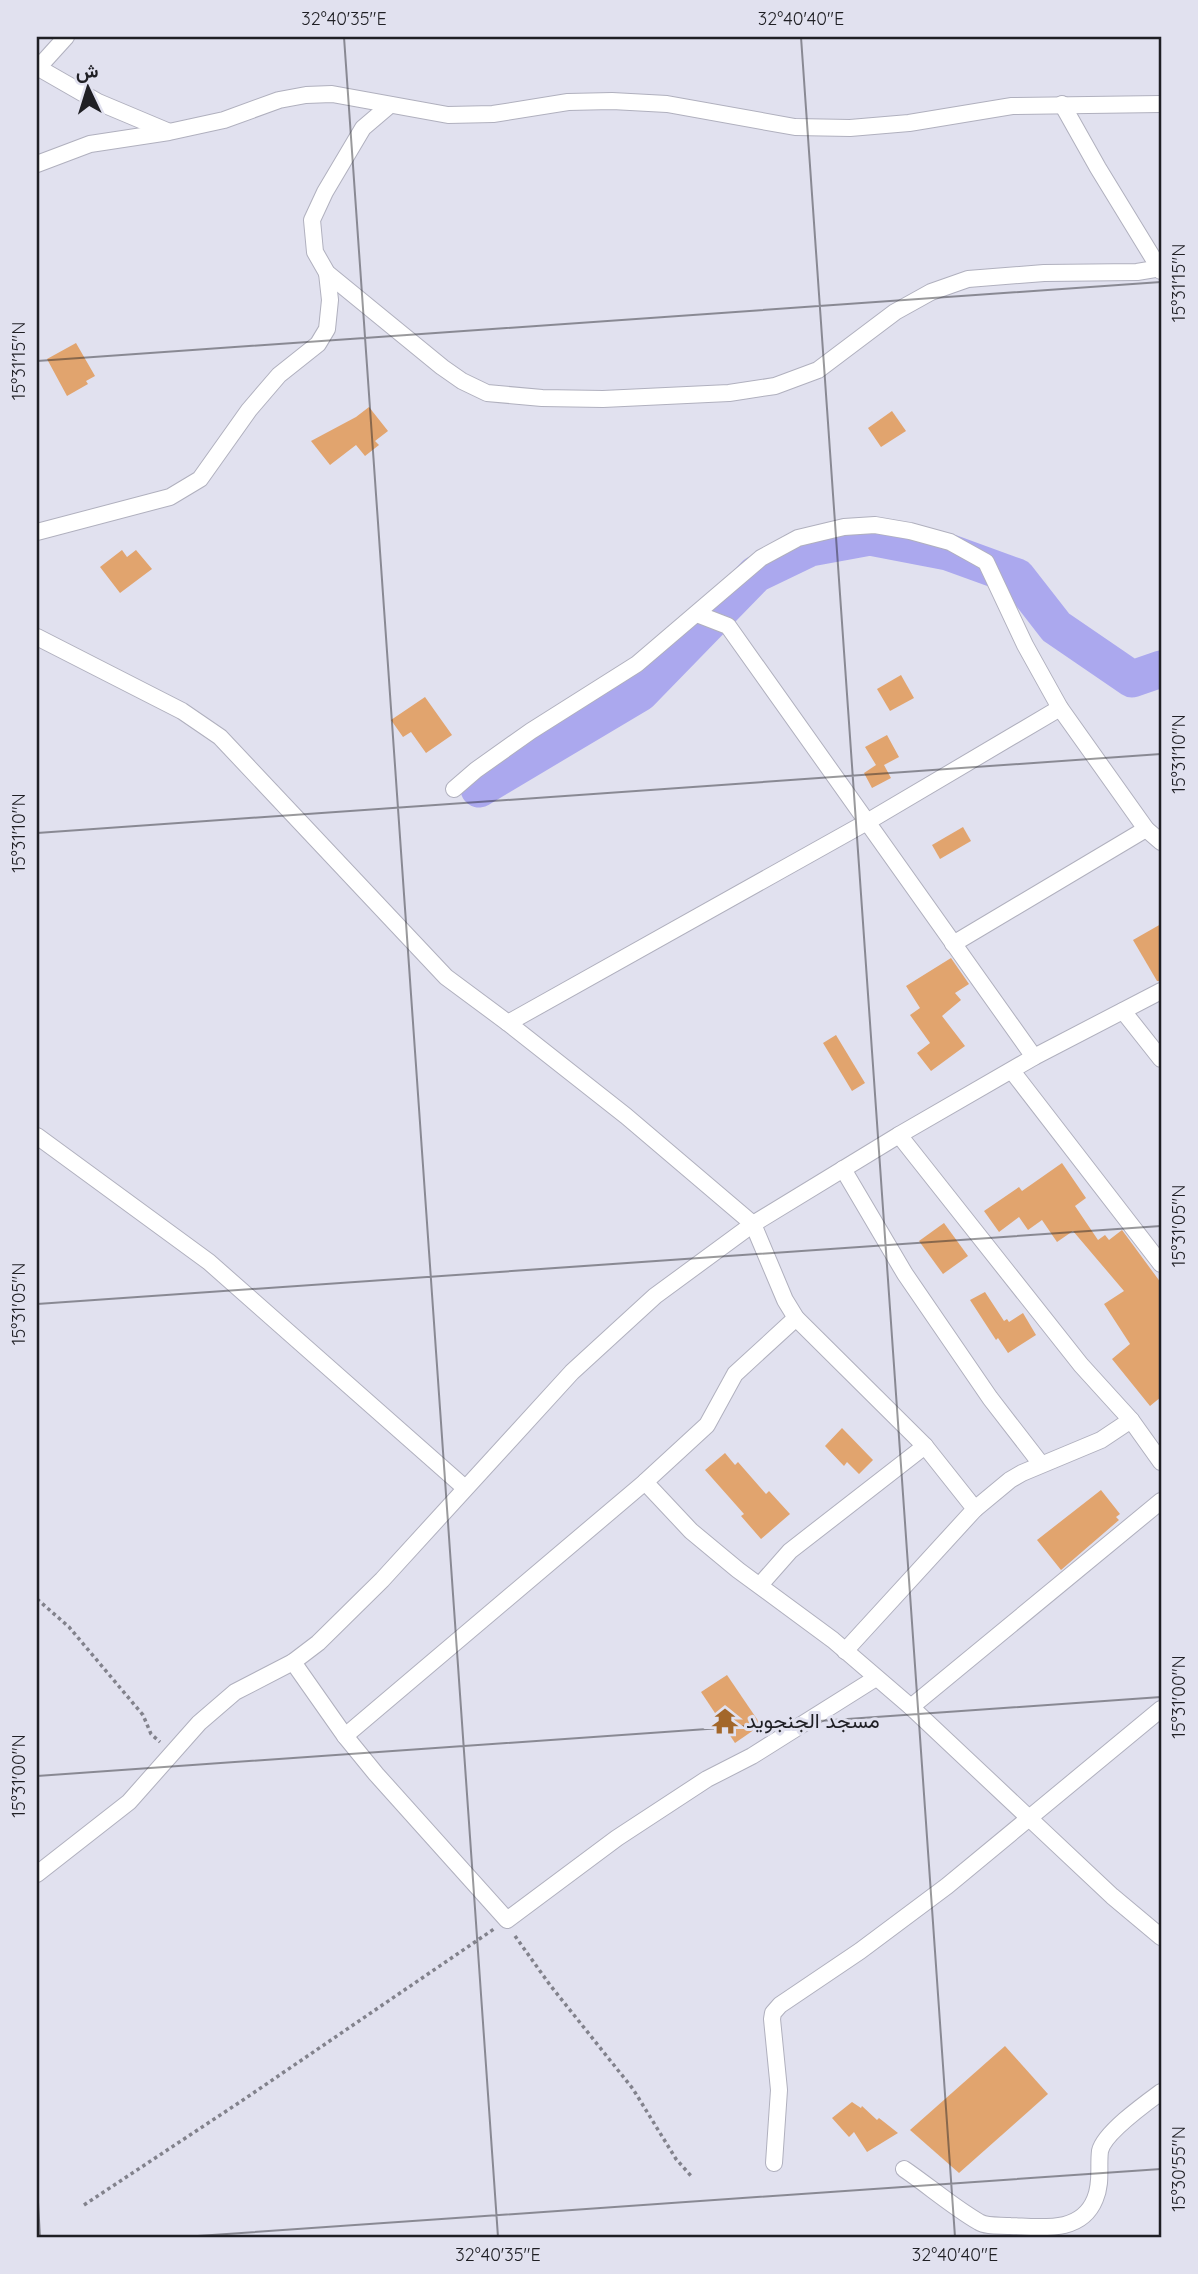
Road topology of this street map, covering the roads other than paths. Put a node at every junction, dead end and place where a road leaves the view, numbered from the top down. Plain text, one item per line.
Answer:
1 (66, 37) edge
2 (37, 68) edge
3 (1062, 104) junction
4 (1161, 104) edge
5 (390, 105) junction
6 (169, 132) junction
7 (37, 164) edge
8 (1161, 269) edge
9 (327, 273) junction
10 (37, 533) edge
11 (697, 614) junction
12 (37, 637) edge
13 (1060, 708) junction
14 (454, 789) dead end
15 (867, 822) junction
16 (1146, 829) junction
17 (1161, 842) edge
18 (953, 944) junction
19 (1161, 991) edge
20 (1123, 1011) junction
21 (508, 1023) junction
22 (1034, 1057) junction
23 (1161, 1059) edge
24 (1012, 1071) junction
25 (899, 1135) junction
26 (37, 1136) edge
27 (843, 1169) junction
28 (753, 1224) junction
29 (1161, 1264) edge
30 (796, 1318) junction
31 (1130, 1420) junction
32 (925, 1446) junction
33 (1161, 1462) edge
34 (1041, 1464) junction
35 (645, 1482) junction
36 (465, 1489) junction
37 (1161, 1501) edge
38 (975, 1509) junction
39 (760, 1585) junction
40 (845, 1651) junction
41 (293, 1662) junction
42 (876, 1678) junction
43 (911, 1707) junction
44 (1161, 1709) edge
45 (345, 1735) junction
46 (1029, 1817) junction
47 (37, 1874) edge
48 (1161, 1937) edge
49 (1161, 2092) edge
50 (774, 2163) dead end
51 (904, 2169) dead end
52 (980, 2231) edge

1 - 2 street
2 - 6 street
3 - 4 street
3 - 5 street
3 - 8 street
5 - 6 street
5 - 9 street
6 - 7 street
8 - 9 street
9 - 10 street
11 - 13 street
11 - 14 street
11 - 15 street
12 - 21 street
13 - 15 street
13 - 16 street
15 - 18 street
15 - 21 street
16 - 17 street
16 - 18 street
18 - 22 street
19 - 20 street
20 - 22 street
20 - 23 street
21 - 28 street
22 - 24 street
24 - 25 street
24 - 29 street
25 - 27 street
25 - 31 street
26 - 36 street
27 - 28 street
27 - 34 street
28 - 30 street
28 - 36 street
30 - 32 street
30 - 35 street
31 - 33 street
31 - 34 street
32 - 38 street
32 - 39 street
34 - 38 street
35 - 39 street
35 - 45 street
36 - 41 street
37 - 43 street
38 - 40 street
39 - 40 street
40 - 42 street
41 - 45 street
41 - 47 street
42 - 43 street
42 - 45 street
43 - 46 street
44 - 46 street
46 - 48 street
46 - 50 street
49 - 52 street
51 - 52 street

